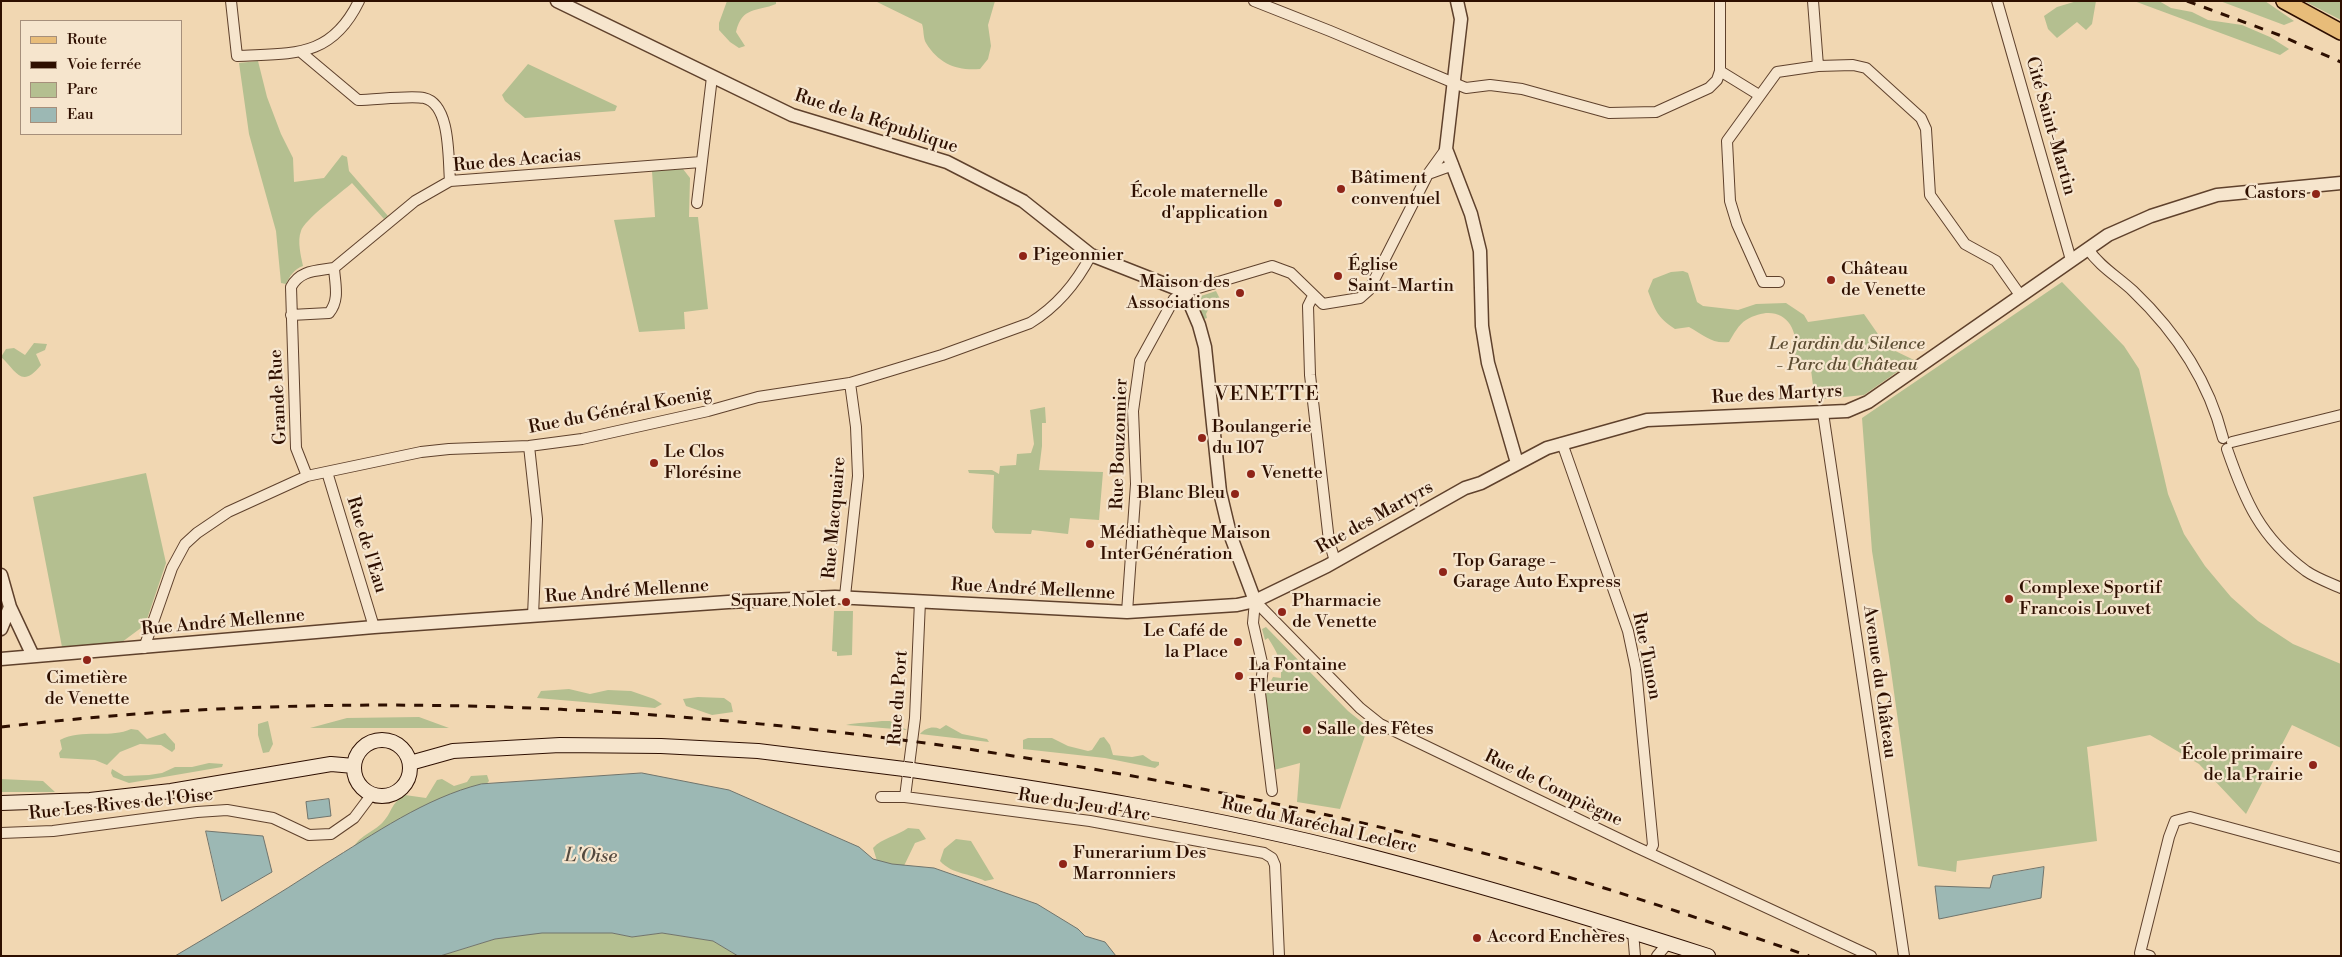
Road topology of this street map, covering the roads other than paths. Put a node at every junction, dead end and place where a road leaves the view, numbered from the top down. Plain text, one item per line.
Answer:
1 (231, 1) edge
2 (359, 1) edge
3 (556, 1) edge
4 (1254, 1) edge
5 (1457, 1) edge
6 (1720, 1) edge
7 (1813, 1) edge
8 (1998, 1) edge
9 (2284, 1) edge
10 (2341, 32) edge
11 (302, 52) junction
12 (1818, 66) junction
13 (1720, 72) junction
14 (712, 77) junction
15 (1453, 84) junction
16 (1759, 95) junction
17 (1446, 146) junction
18 (701, 162) junction
19 (1453, 165) junction
20 (1428, 174) junction
21 (450, 181) junction
22 (2341, 183) edge
23 (697, 203) dead end
24 (2088, 249) junction
25 (1092, 255) junction
26 (2071, 260) junction
27 (334, 268) junction
28 (1779, 282) dead end
29 (1185, 292) junction
30 (2020, 295) junction
31 (1313, 296) junction
32 (291, 315) junction
33 (850, 383) junction
34 (1823, 413) junction
35 (2341, 415) edge
36 (1562, 443) junction
37 (2228, 443) junction
38 (529, 446) junction
39 (1517, 463) junction
40 (326, 472) junction
41 (307, 476) junction
42 (1335, 561) junction
43 (1, 575) edge
44 (2341, 588) edge
45 (845, 596) junction
46 (920, 601) junction
47 (1255, 602) junction
48 (10, 607) junction
49 (1128, 612) junction
50 (533, 616) junction
51 (374, 628) junction
52 (1, 629) edge
53 (144, 648) junction
54 (33, 656) junction
55 (1, 659) edge
56 (410, 763) junction
57 (354, 766) junction
58 (1272, 791) dead end
59 (372, 794) junction
60 (881, 797) dead end
61 (905, 797) junction
62 (1, 803) edge
63 (1, 833) edge
64 (1650, 853) junction
65 (2341, 858) edge
66 (1633, 932) junction
67 (1668, 943) junction
68 (2145, 954) edge
69 (1279, 956) edge
70 (1634, 956) edge
71 (1657, 956) edge
72 (1708, 956) edge
73 (1871, 956) edge
74 (1904, 956) edge

1 - 11 street
2 - 11 street
3 - 14 street, Rue de la République
4 - 15 street
5 - 15 street
6 - 13 street
7 - 12 street
8 - 26 street, Cité Saint-Martin
9 - 10 main road
11 - 21 street
12 - 16 street
12 - 30 street
13 - 15 street
13 - 16 street
14 - 18 street
14 - 25 street, Rue de la République
15 - 17 street
16 - 28 street
17 - 19 street
17 - 20 street
18 - 21 street, Rue des Acacias
18 - 23 street
19 - 20 street
19 - 39 street
20 - 31 street
21 - 27 street, Rue des Acacias
22 - 24 street, Rue des Martyrs
24 - 26 street, Rue des Martyrs
24 - 37 street
25 - 29 street, Rue de la République
25 - 33 street, Rue du Général Koenig
26 - 30 street, Rue des Martyrs
27 - 32 street, Grande Rue
27 - 32 street
29 - 31 street
29 - 47 street
29 - 49 street, Rue Bouzonnier
30 - 34 street, Rue des Martyrs
31 - 42 street
32 - 41 street, Grande Rue
33 - 38 street, Rue du Général Koenig
33 - 45 street, Rue Macquaire
34 - 36 street, Rue des Martyrs
34 - 74 street, Avenue du Château
35 - 37 street
36 - 39 street, Rue des Martyrs
36 - 64 street, Rue Tunon
37 - 44 street
38 - 40 street, Rue du Général Koenig
38 - 50 street
39 - 42 street, Rue des Martyrs
40 - 41 street, Rue du Général Koenig
40 - 51 street, Rue de l'Eau
41 - 53 street, Rue du Général Koenig
42 - 47 street, Rue des Martyrs
43 - 48 street
45 - 46 street, Rue André Mellenne
45 - 50 street, Rue André Mellenne
46 - 49 street, Rue André Mellenne
46 - 61 street, Rue du Port
47 - 49 street, Rue André Mellenne
47 - 58 street
47 - 64 street, Rue de Compiègne
48 - 52 street
48 - 54 street
50 - 51 street, Rue André Mellenne
51 - 53 street, Rue André Mellenne
53 - 54 street, Rue André Mellenne
54 - 55 street, Rue André Mellenne
56 - 57 main road
56 - 59 main road
56 - 66 main road, Rue du Maréchal Leclerc
57 - 59 main road
57 - 62 main road
59 - 63 street, Rue Les Rives de l'Oise
60 - 61 street, Rue du Jeu d'Arc
61 - 69 street, Rue du Jeu d'Arc
64 - 73 street, Rue de Compiègne
65 - 68 street
66 - 67 main road, Rue du Maréchal Leclerc
66 - 70 street
67 - 71 street
67 - 72 main road, Rue du Maréchal Leclerc

